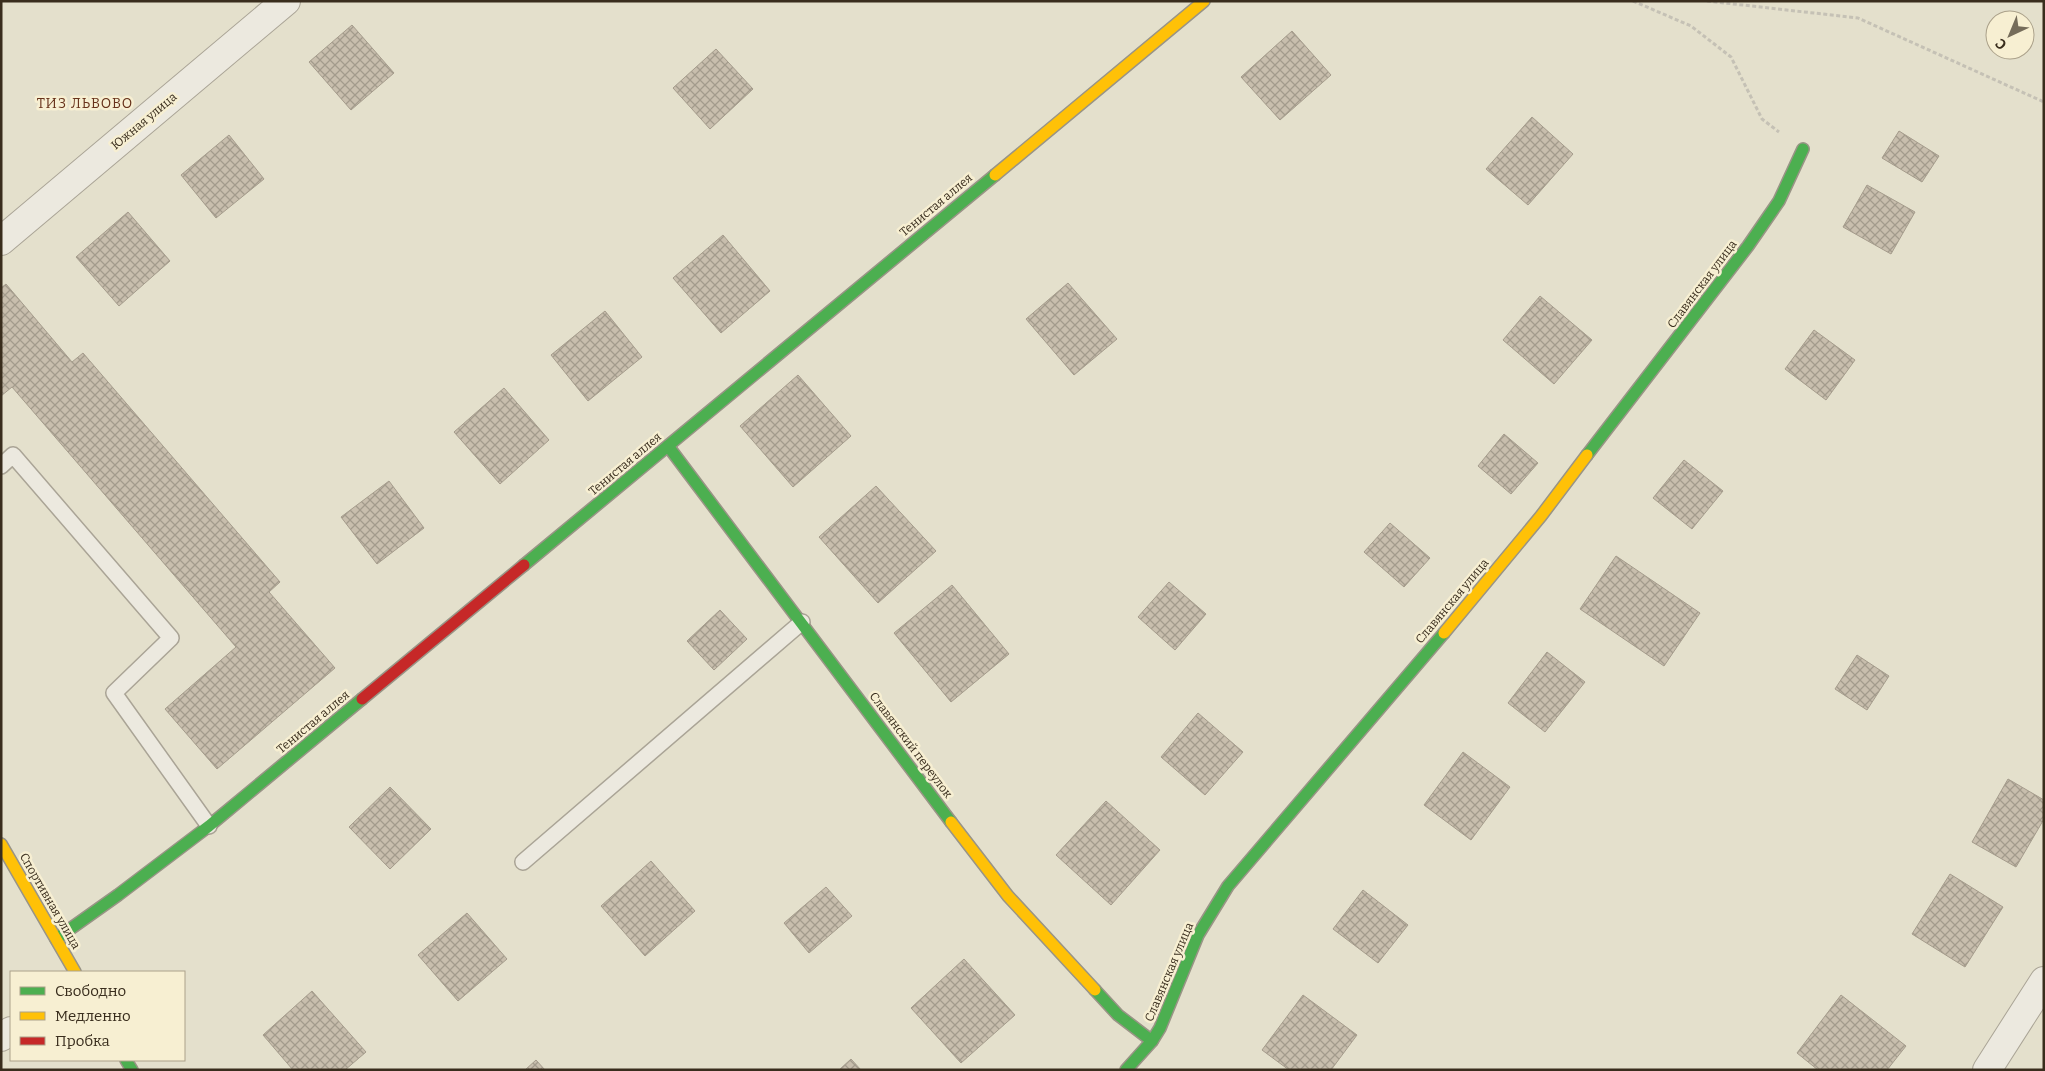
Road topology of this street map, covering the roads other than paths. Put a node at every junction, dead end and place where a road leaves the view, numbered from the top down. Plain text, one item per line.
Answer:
1 (286, 1) edge
2 (1204, 1) edge
3 (1803, 149) road end
4 (1, 242) edge
5 (668, 446) junction
6 (1, 466) edge
7 (802, 622) junction
8 (209, 826) junction
9 (1, 844) edge
10 (523, 862) dead end
11 (56, 939) junction
12 (74, 971) edge
13 (2044, 982) edge
14 (1152, 1041) junction
15 (1126, 1070) edge
16 (1987, 1070) edge

1 - 4 street, Южная улица
2 - 5 street, Тенистая аллея
3 - 14 street, Славянская улица
5 - 7 street, Славянский переулок
5 - 8 street, Тенистая аллея
6 - 8 lane
7 - 10 lane
7 - 14 street, Славянский переулок
8 - 11 street, Тенистая аллея
9 - 11 street, Спортивная улица
11 - 12 street, Спортивная улица
13 - 16 street
14 - 15 street, Славянская улица

